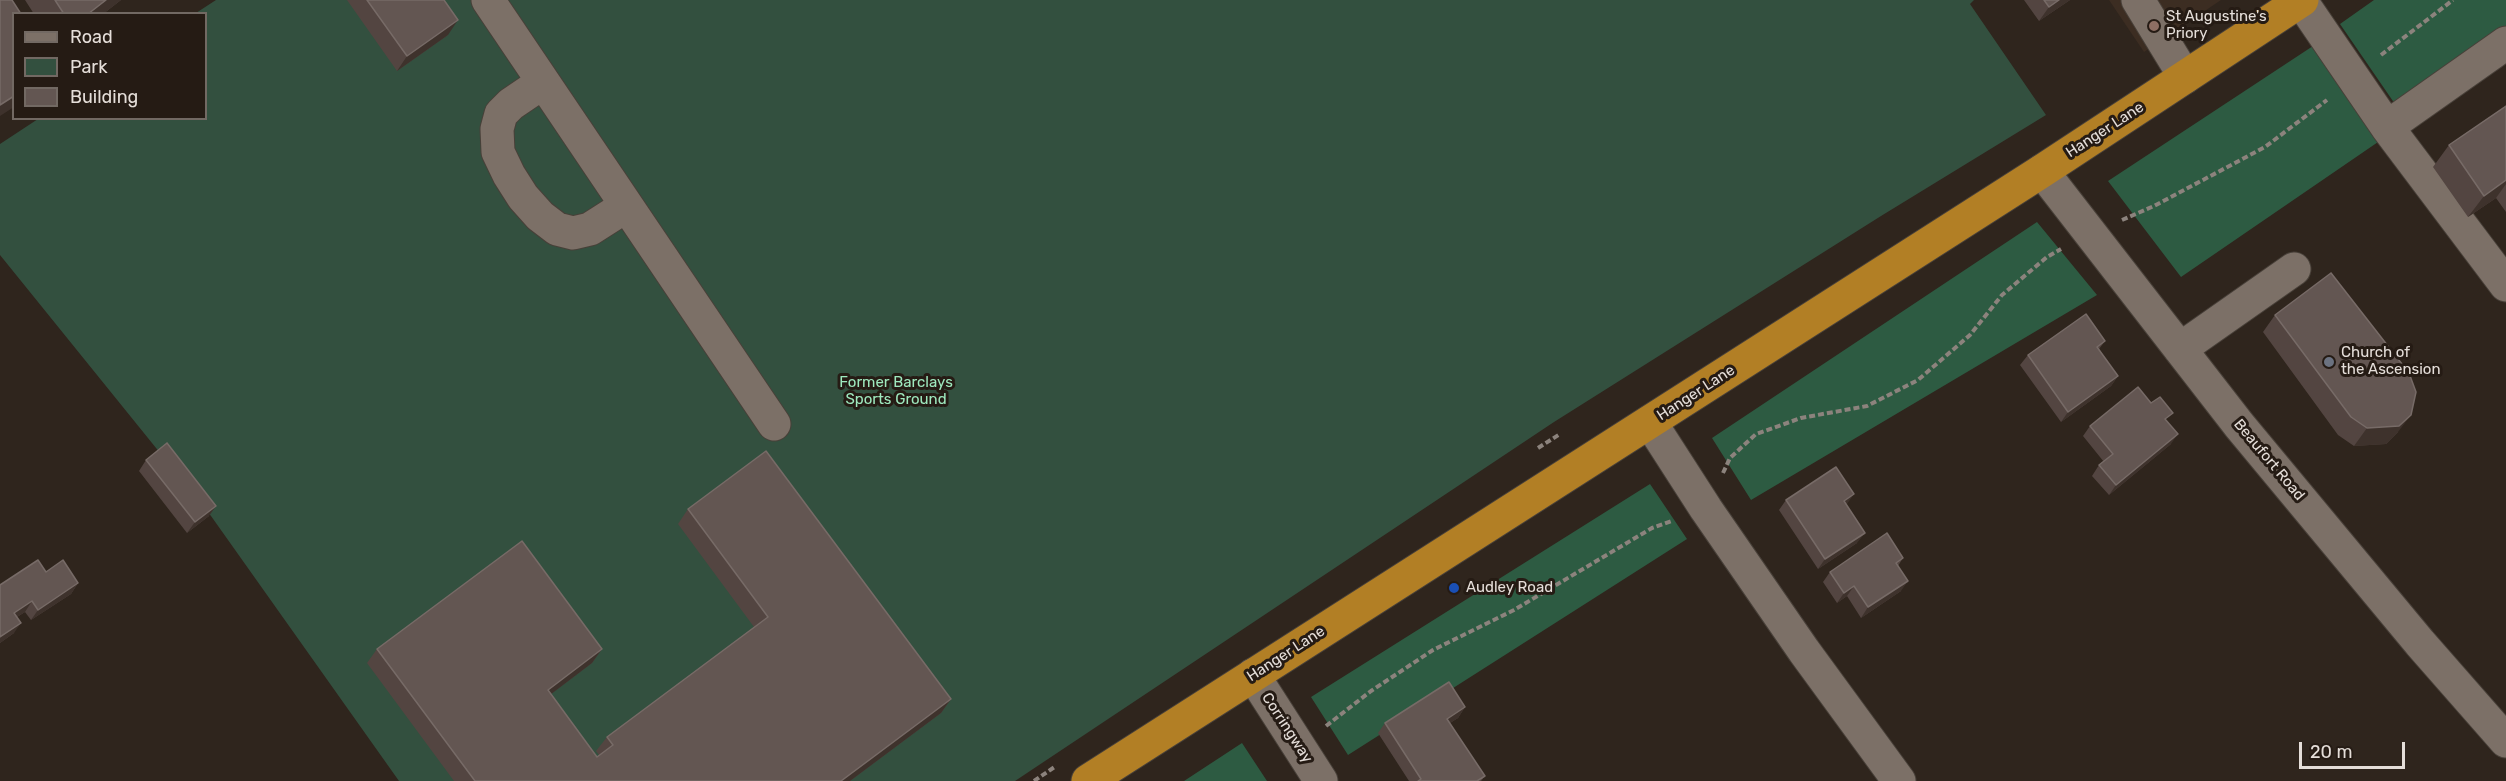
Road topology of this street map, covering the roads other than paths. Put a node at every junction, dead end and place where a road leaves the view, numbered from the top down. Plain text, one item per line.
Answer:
1 (488, 0) edge
2 (2138, 0) edge
3 (2301, 0) edge
4 (2506, 43) edge
5 (2185, 77) junction
6 (542, 82) junction
7 (2388, 127) junction
8 (2042, 171) junction
9 (626, 206) junction
10 (2294, 269) dead end
11 (2506, 285) edge
12 (2180, 349) junction
13 (1650, 422) junction
14 (774, 424) dead end
15 (1253, 675) junction
16 (2506, 741) edge
17 (1088, 781) edge
18 (1321, 781) edge
19 (1899, 781) edge

1 - 6 street
2 - 5 street
3 - 5 highway, Hanger Lane
3 - 7 street, Hanger Lane
4 - 7 street
5 - 8 highway, Hanger Lane
6 - 9 street
6 - 9 street
7 - 11 street, Hanger Lane
8 - 12 street, Beaufort Road
8 - 13 highway, Hanger Lane
9 - 14 street
10 - 12 street
12 - 16 street, Beaufort Road
13 - 15 highway, Hanger Lane
13 - 19 street
15 - 17 highway, Hanger Lane
15 - 18 street, Corringway

